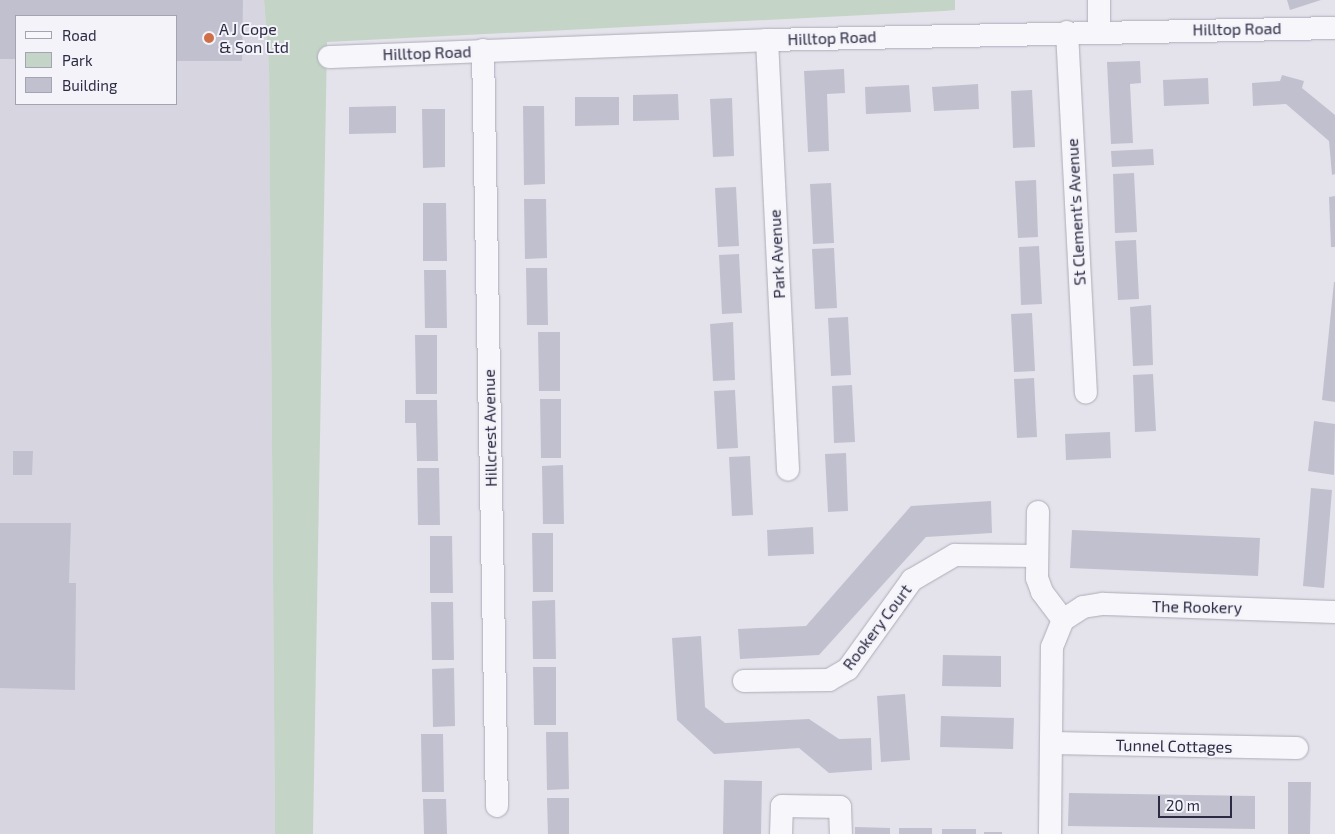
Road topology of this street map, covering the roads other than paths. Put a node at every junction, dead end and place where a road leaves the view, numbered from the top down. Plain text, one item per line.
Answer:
1 (1099, 0) edge
2 (1335, 28) edge
3 (1099, 31) junction
4 (1067, 32) junction
5 (766, 40) junction
6 (483, 50) junction
7 (329, 57) dead end
8 (1086, 392) dead end
9 (788, 469) dead end
10 (1038, 512) dead end
11 (1036, 556) junction
12 (1335, 612) edge
13 (1063, 620) junction
14 (744, 681) dead end
15 (1052, 743) junction
16 (1297, 748) dead end
17 (497, 806) dead end
18 (781, 834) edge
19 (841, 834) edge
20 (1050, 834) edge

1 - 3 street
2 - 3 street, Hilltop Road
3 - 4 street, Hilltop Road
4 - 5 street, Hilltop Road
4 - 8 street, St Clement's Avenue
5 - 6 street, Hilltop Road
5 - 9 street, Park Avenue
6 - 7 street, Hilltop Road
6 - 17 street, Hillcrest Avenue
10 - 11 street
11 - 13 street
11 - 14 street, Rookery Court
12 - 13 street, The Rookery
13 - 15 street
15 - 16 street, Tunnel Cottages
15 - 20 street
18 - 19 street

